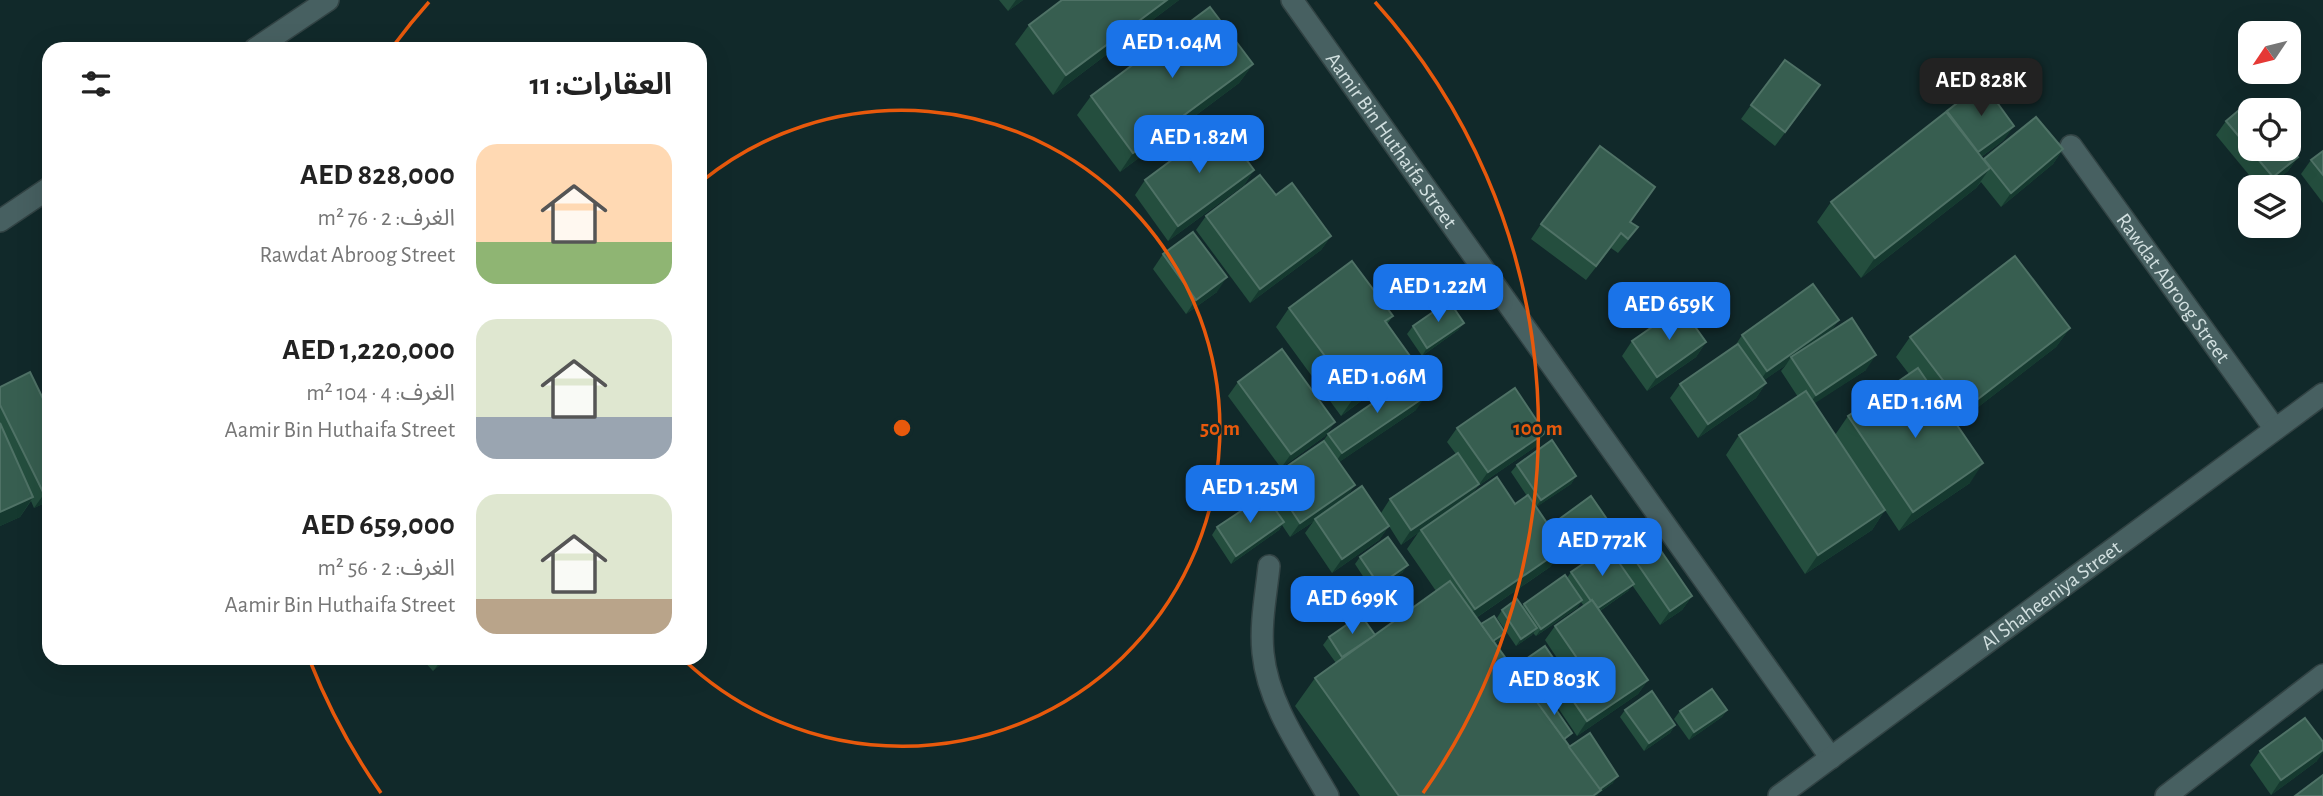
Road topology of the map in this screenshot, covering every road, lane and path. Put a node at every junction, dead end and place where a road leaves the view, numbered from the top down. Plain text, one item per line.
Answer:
1 (328, 0) edge
2 (1292, 0) edge
3 (265, 42) edge
4 (2071, 146) dead end
5 (42, 193) edge
6 (0, 221) edge
7 (2323, 394) edge
8 (2275, 429) junction
9 (1269, 566) dead end
10 (2323, 675) edge
11 (1831, 758) junction
12 (1328, 796) edge
13 (1779, 796) edge
14 (2166, 796) edge

1 - 3 street
2 - 11 street, Aamir Bin Huthaifa Street
4 - 8 street, Rawdat Abroog Street
5 - 6 street
7 - 8 street, Al Shaheeniya Street
8 - 11 street, Al Shaheeniya Street
9 - 12 street
10 - 14 street
11 - 13 street, Al Shaheeniya Street

